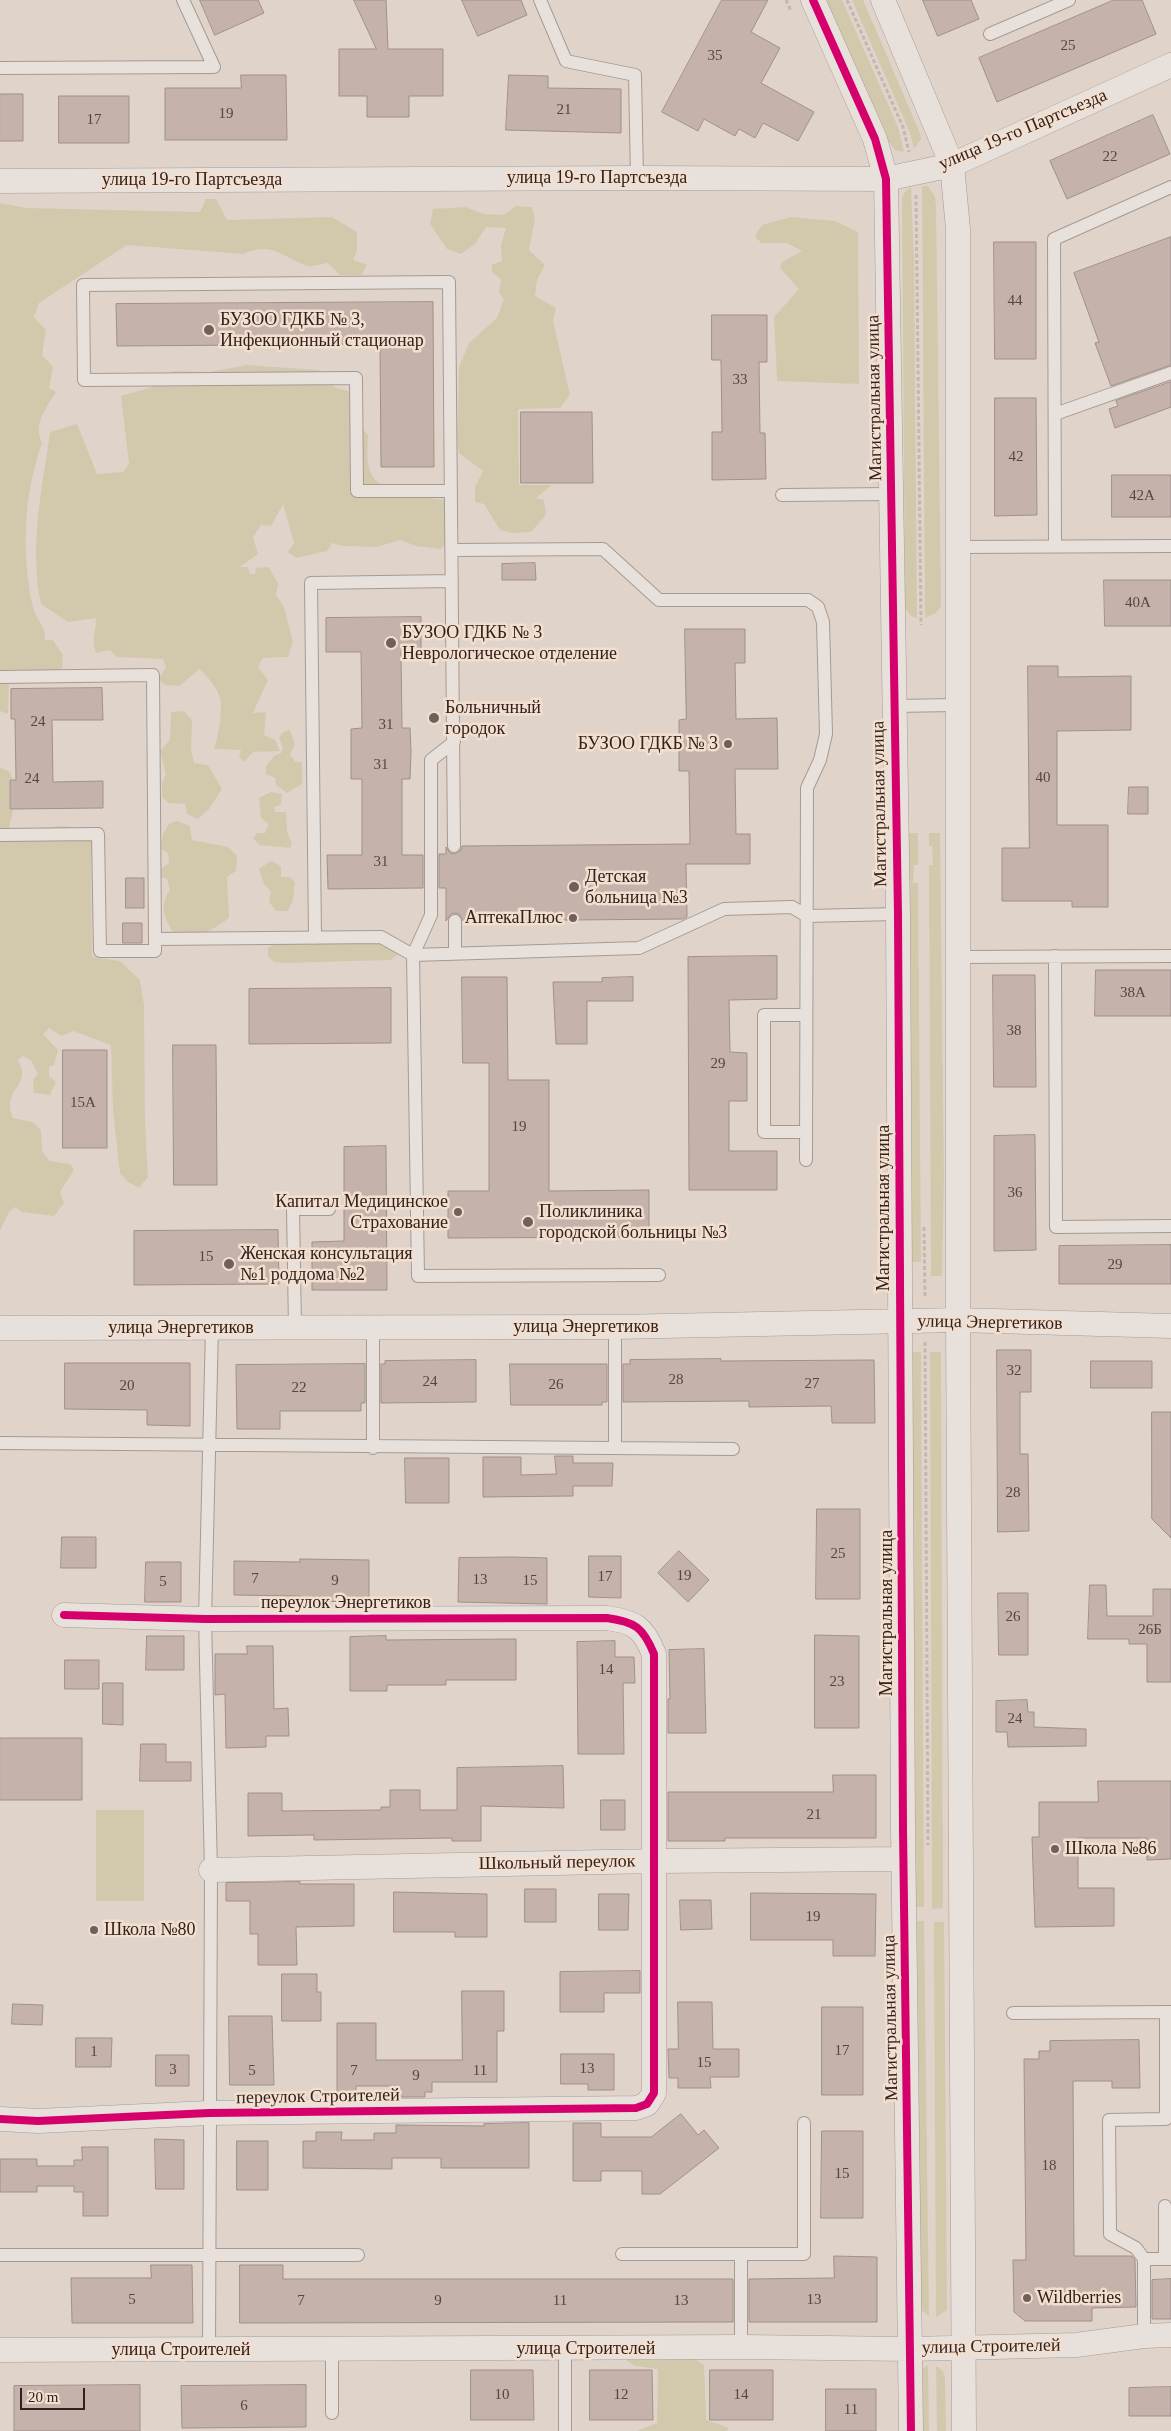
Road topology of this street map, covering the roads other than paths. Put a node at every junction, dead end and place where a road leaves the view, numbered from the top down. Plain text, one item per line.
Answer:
1 (183, 0) edge
2 (540, 0) edge
3 (813, 0) edge
4 (883, 0) edge
5 (1069, 0) edge
6 (990, 34) dead end
7 (1171, 66) edge
8 (0, 68) edge
9 (952, 165) junction
10 (638, 178) junction
11 (886, 179) junction
12 (0, 181) edge
13 (1171, 187) edge
14 (1171, 373) edge
15 (1054, 414) junction
16 (451, 491) junction
17 (892, 494) junction
18 (782, 495) dead end
19 (1055, 546) junction
20 (1171, 546) edge
21 (958, 547) junction
22 (452, 550) junction
23 (452, 581) junction
24 (0, 677) edge
25 (957, 705) junction
26 (893, 706) junction
27 (454, 742) junction
28 (0, 835) edge
29 (454, 846) dead end
30 (898, 914) junction
31 (807, 916) junction
32 (455, 921) dead end
33 (314, 938) junction
34 (155, 939) junction
35 (455, 953) junction
36 (413, 954) junction
37 (1055, 956) junction
38 (1171, 956) edge
39 (957, 957) junction
40 (806, 1015) junction
41 (806, 1132) junction
42 (806, 1160) dead end
43 (328, 1209) dead end
44 (1171, 1226) edge
45 (659, 1275) dead end
46 (958, 1320) junction
47 (900, 1322) junction
48 (1171, 1326) edge
49 (373, 1327) junction
50 (615, 1327) junction
51 (0, 1328) edge
52 (212, 1328) junction
53 (295, 1328) junction
54 (0, 1443) edge
55 (211, 1444) junction
56 (373, 1448) junction
57 (615, 1448) junction
58 (732, 1449) dead end
59 (64, 1615) dead end
60 (205, 1619) junction
61 (903, 1859) junction
62 (655, 1861) junction
63 (210, 1870) junction
64 (1169, 2012) edge
65 (1013, 2013) dead end
66 (209, 2113) junction
67 (0, 2119) edge
68 (804, 2123) dead end
69 (1165, 2206) dead end
70 (622, 2254) dead end
71 (741, 2254) junction
72 (0, 2255) edge
73 (209, 2255) junction
74 (358, 2255) dead end
75 (1144, 2259) junction
76 (1168, 2259) edge
77 (1171, 2335) edge
78 (1144, 2336) junction
79 (741, 2347) junction
80 (964, 2347) junction
81 (565, 2349) junction
82 (910, 2349) junction
83 (0, 2350) edge
84 (209, 2350) junction
85 (332, 2350) junction
86 (332, 2413) dead end
87 (565, 2431) edge
88 (911, 2431) edge
89 (964, 2431) edge

1 - 8 lane
2 - 10 lane
3 - 11 street, Магистральная улица
4 - 9 street
5 - 6 lane
7 - 9 street, улица 19-го Партсъезда
9 - 11 street, улица 19-го Партсъезда
9 - 21 street
10 - 11 street, улица 19-го Партсъезда
10 - 12 street, улица 19-го Партсъезда
11 - 17 street, Магистральная улица
13 - 15 lane
14 - 15 lane
15 - 19 lane
16 - 16 lane
16 - 22 lane
17 - 18 lane
17 - 26 street, Магистральная улица
19 - 20 lane
19 - 21 lane
21 - 25 street
22 - 23 lane
22 - 31 lane
23 - 27 lane
23 - 33 lane
24 - 34 lane
25 - 26 lane
25 - 39 street
26 - 30 street, Магистральная улица
27 - 29 lane
27 - 36 lane
28 - 34 lane
30 - 31 lane
30 - 47 street, Магистральная улица
31 - 35 lane
31 - 40 lane
32 - 35 lane
33 - 34 lane
33 - 36 lane
35 - 36 lane
36 - 45 lane
37 - 38 lane
37 - 39 lane
37 - 44 lane
39 - 46 street
40 - 41 lane
40 - 41 lane
41 - 42 lane
43 - 53 lane
46 - 47 street, улица Энергетиков
46 - 48 street, улица Энергетиков
46 - 80 street
47 - 50 street, улица Энергетиков
47 - 61 street, Магистральная улица
49 - 50 street, улица Энергетиков
49 - 53 street, улица Энергетиков
49 - 56 lane
50 - 57 lane
51 - 52 street, улица Энергетиков
52 - 53 street, улица Энергетиков
52 - 55 lane
54 - 55 lane
55 - 56 lane
55 - 60 lane
56 - 57 lane
57 - 58 lane
59 - 60 street, переулок Энергетиков
60 - 62 street, переулок Энергетиков
60 - 63 lane
61 - 62 street, Школьный переулок
61 - 82 street, Магистральная улица
62 - 63 street, Школьный переулок
62 - 66 street, переулок Строителей
63 - 66 lane
64 - 65 lane
64 - 75 lane
66 - 67 street, переулок Строителей
66 - 73 lane
68 - 71 lane
69 - 76 lane
70 - 71 lane
71 - 79 lane
72 - 73 lane
73 - 74 lane
73 - 84 lane
75 - 76 lane
75 - 78 lane
77 - 78 street, улица Строителей
78 - 80 street, улица Строителей
79 - 81 street, улица Строителей
79 - 82 street, улица Строителей
80 - 82 street, улица Строителей
80 - 89 street
81 - 85 street, улица Строителей
81 - 87 lane
82 - 88 street, Магистральная улица
83 - 84 street, улица Строителей
84 - 85 street, улица Строителей
85 - 86 lane

